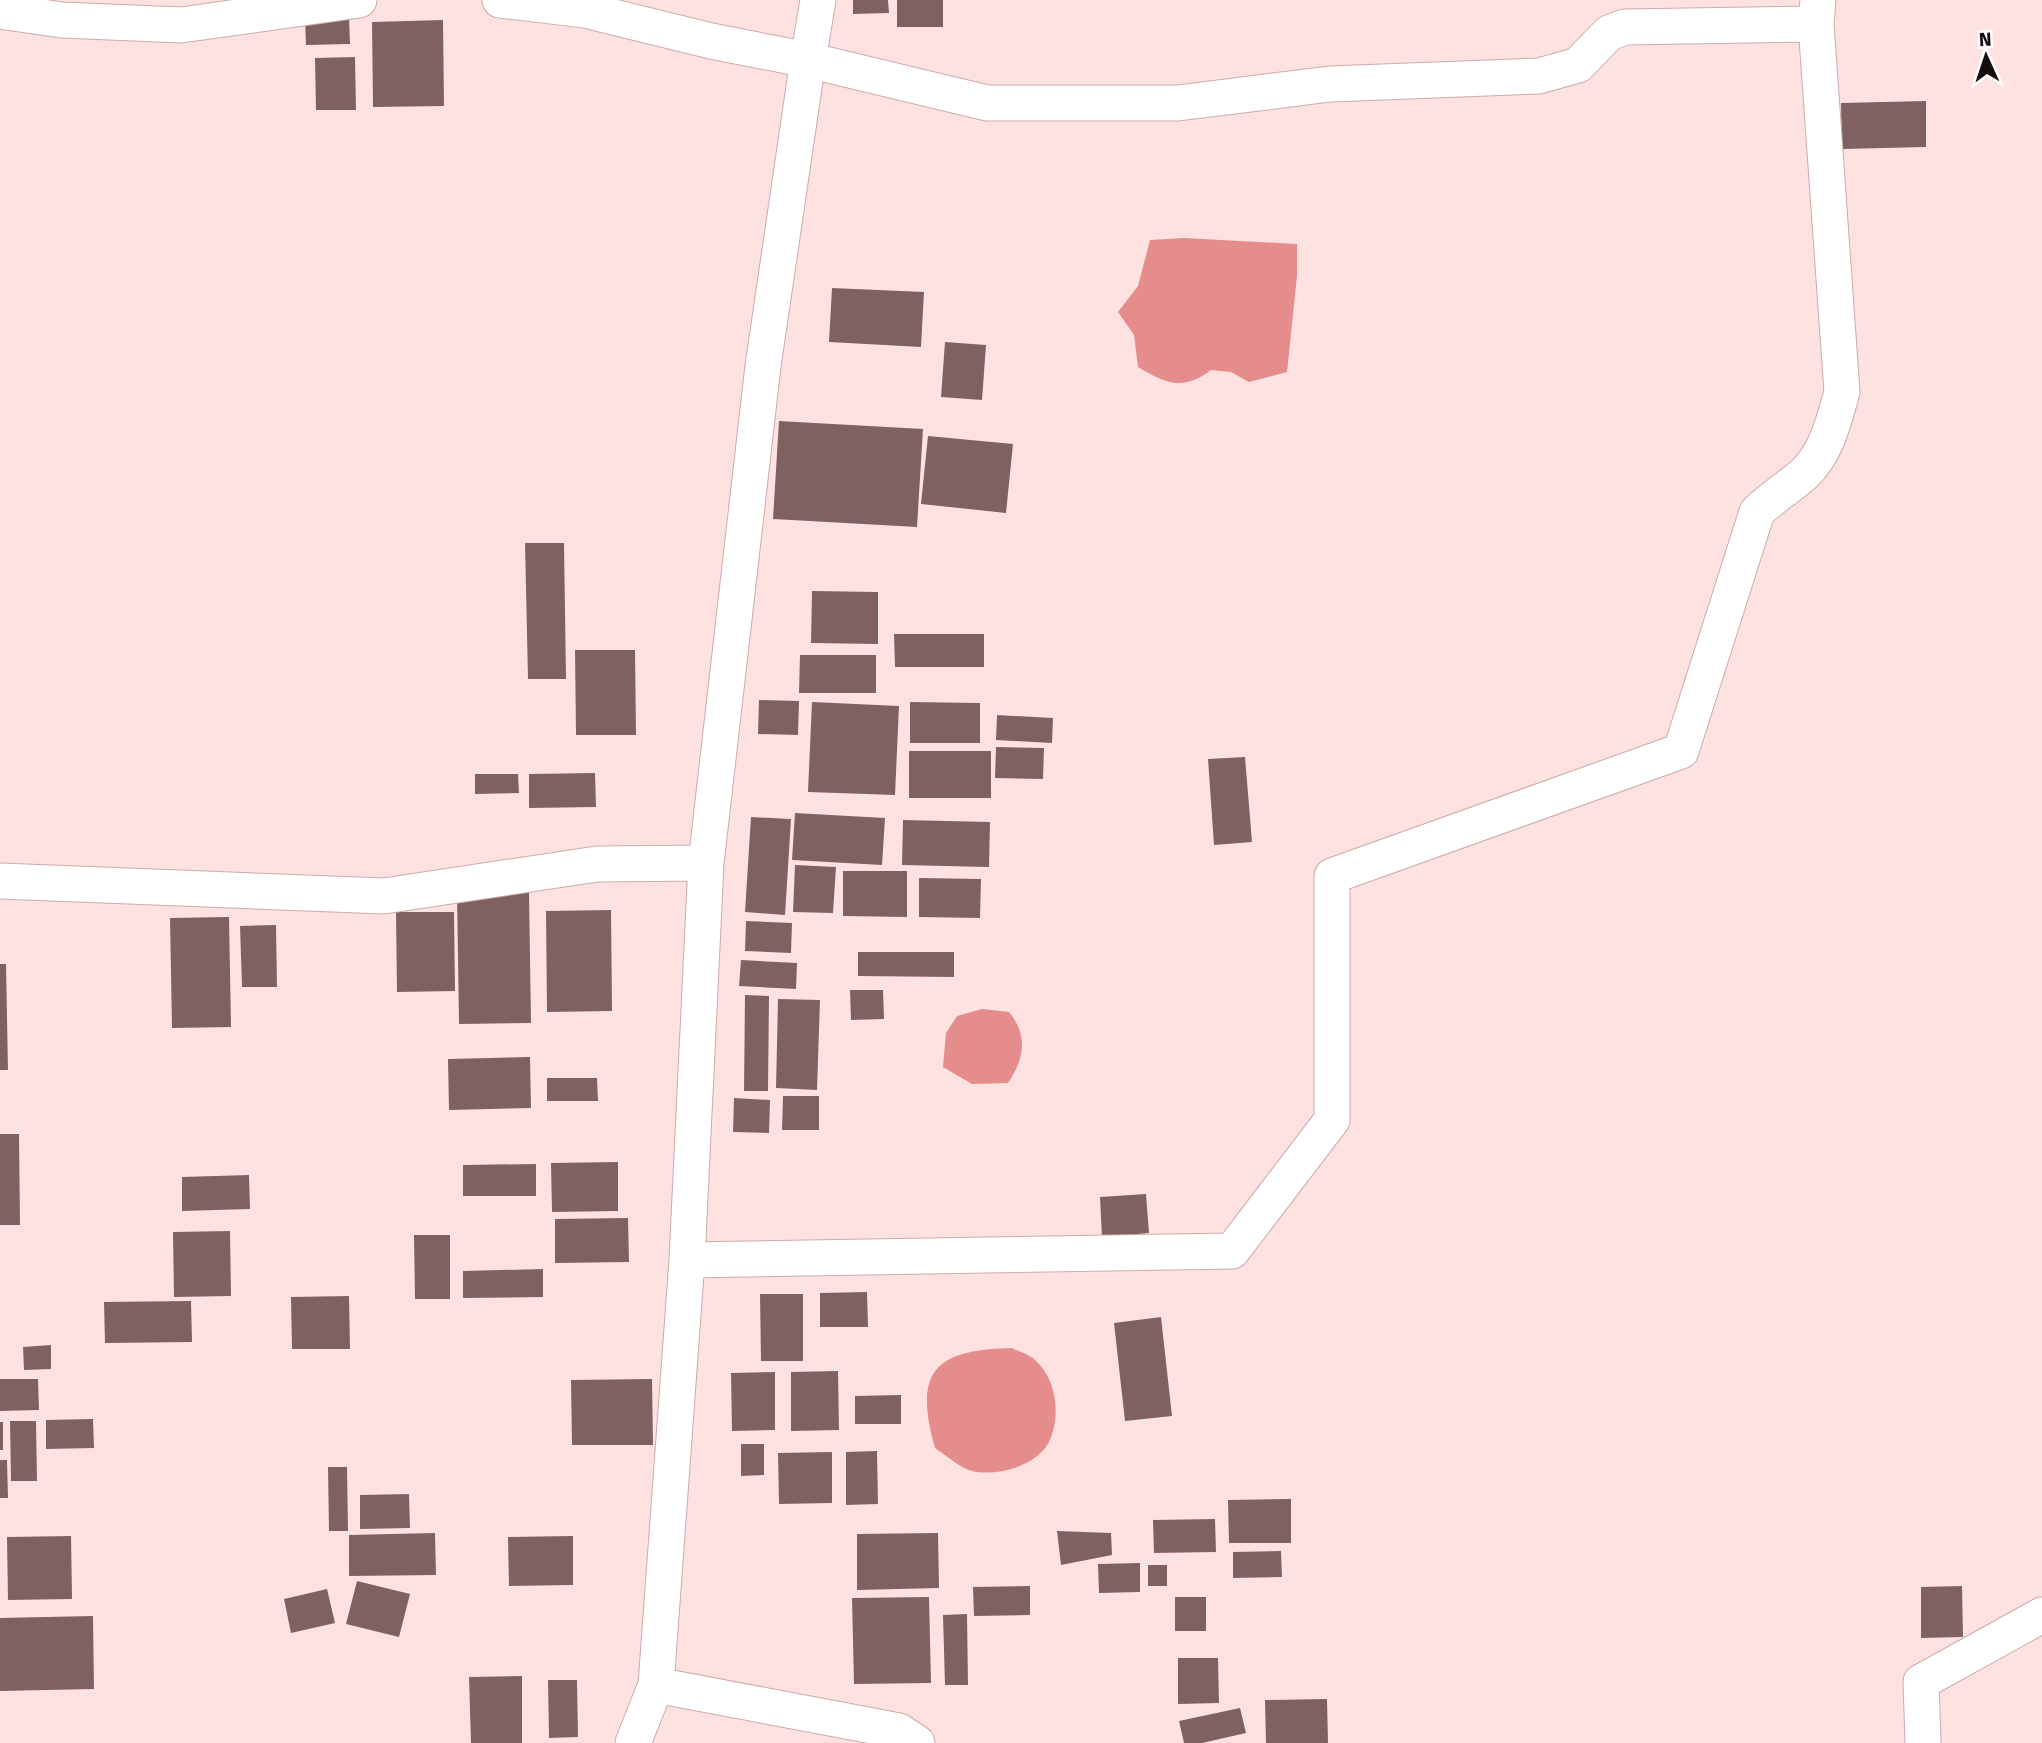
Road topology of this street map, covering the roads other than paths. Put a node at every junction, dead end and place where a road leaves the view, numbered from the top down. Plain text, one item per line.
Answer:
1 (359, 0) edge
2 (500, 0) edge
3 (818, 0) edge
4 (0, 11) edge
5 (1817, 12) edge
6 (808, 60) junction
7 (706, 863) junction
8 (0, 881) edge
9 (687, 1260) junction
10 (2042, 1615) edge
11 (656, 1685) junction
12 (633, 1743) edge
13 (917, 1743) edge
14 (1923, 1743) edge

1 - 4 street
2 - 6 street
3 - 6 street
5 - 6 street
5 - 9 street
6 - 7 street
7 - 8 street
7 - 9 street
9 - 11 street
10 - 14 street
11 - 12 street
11 - 13 street

